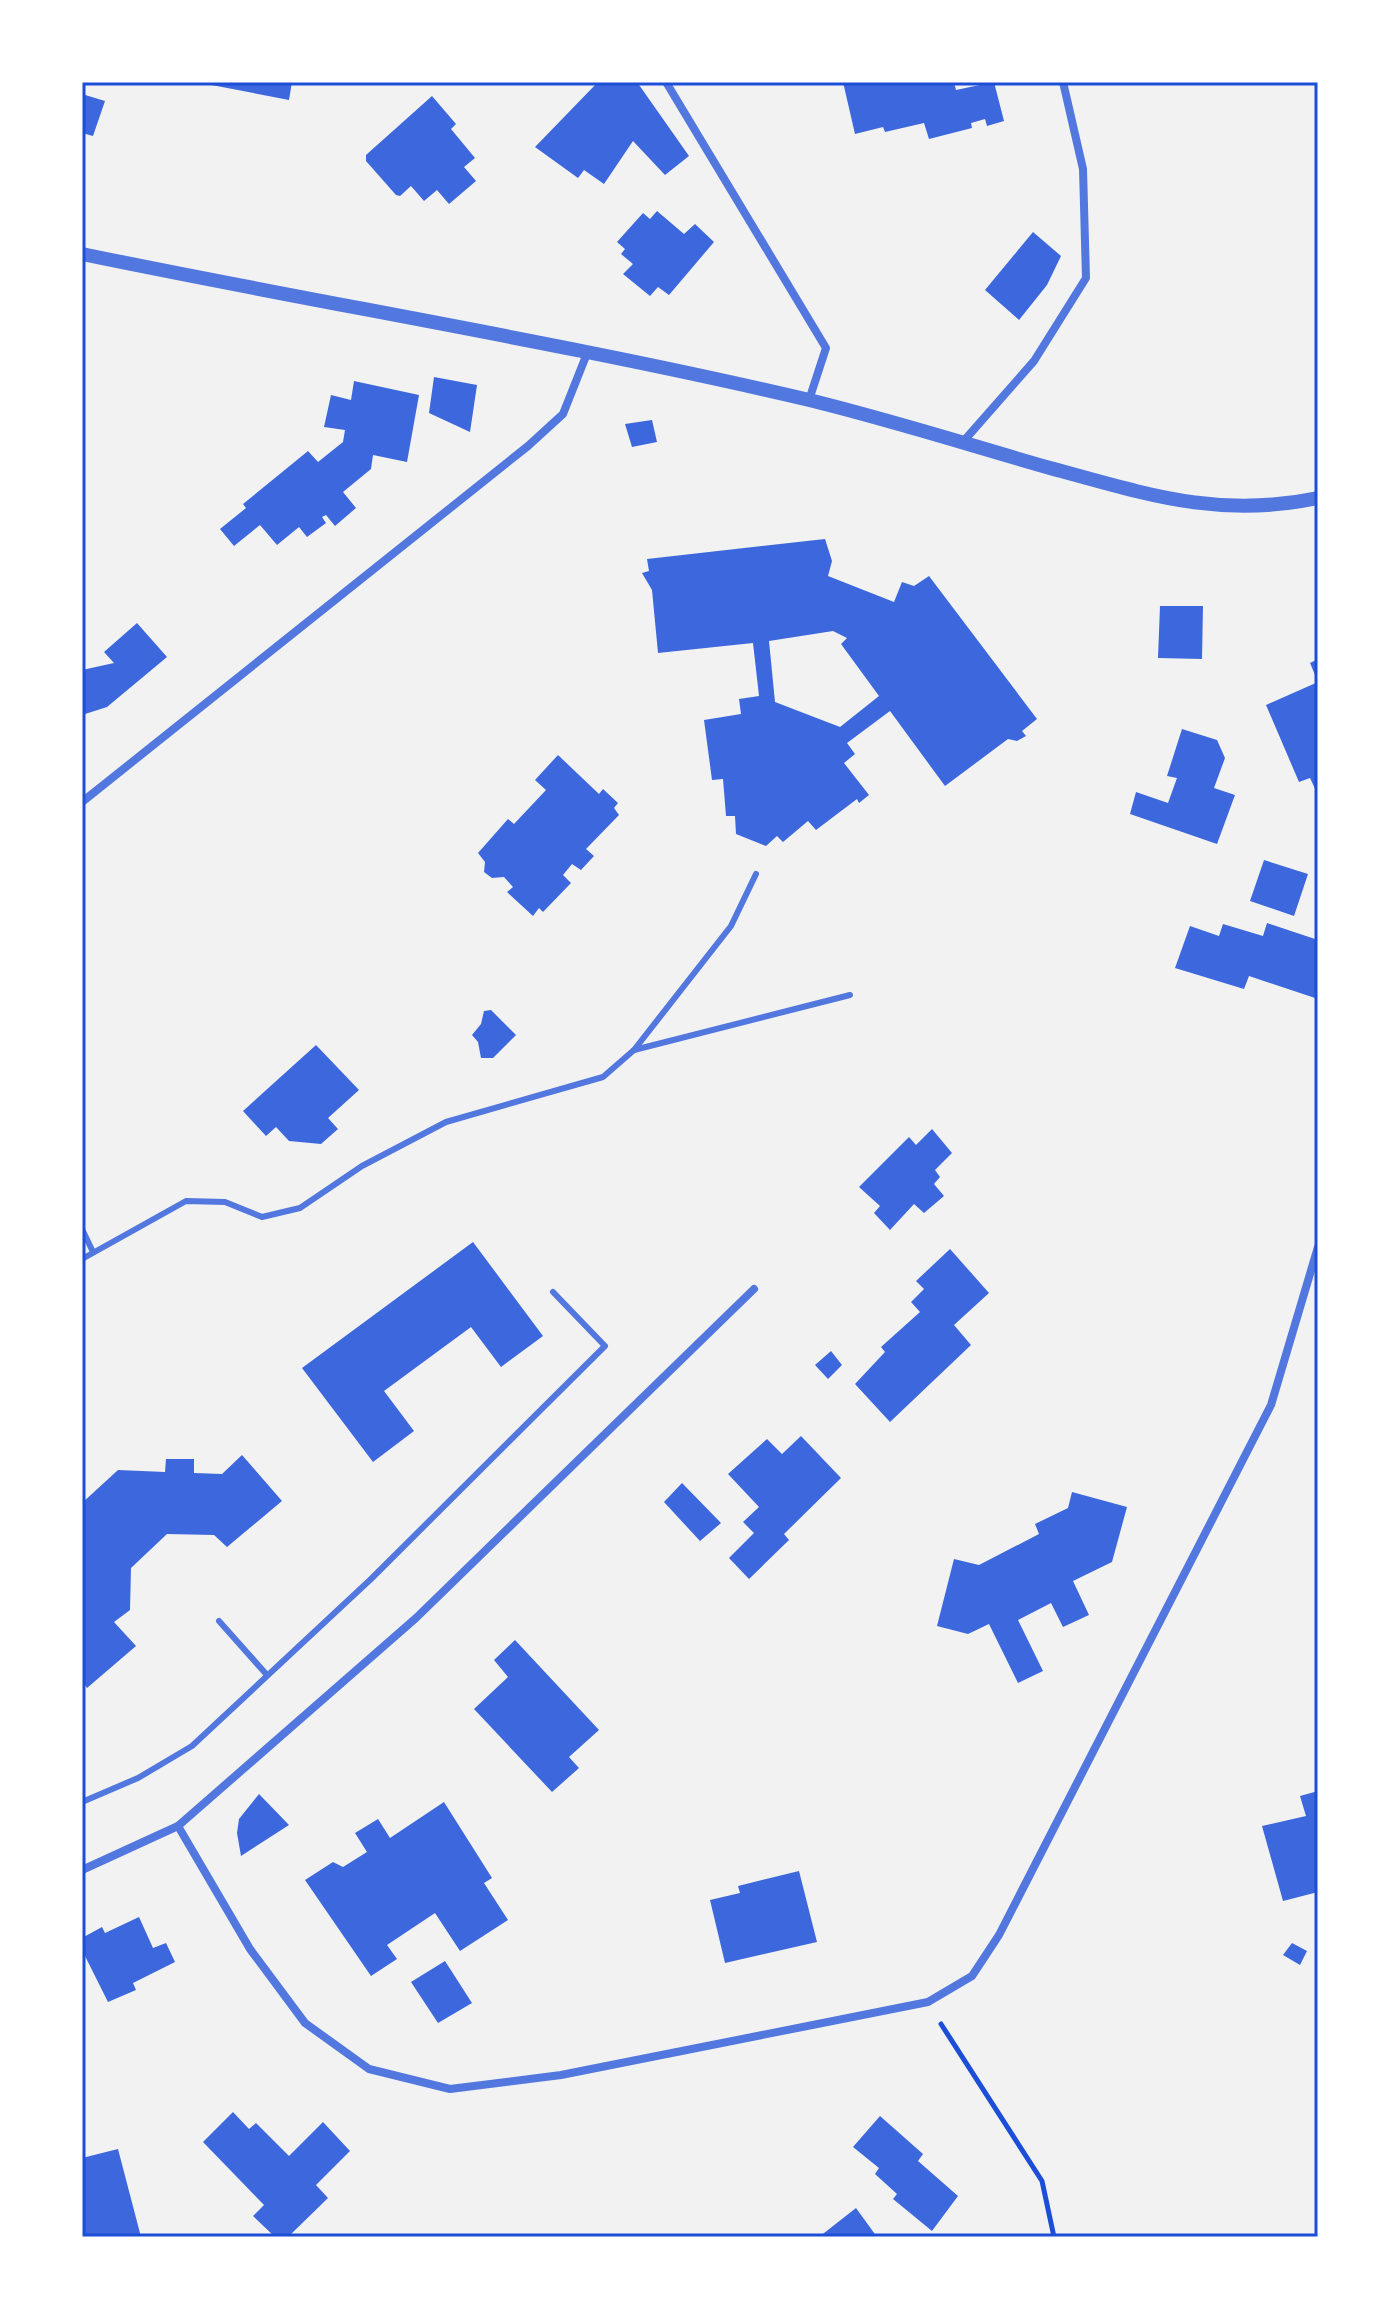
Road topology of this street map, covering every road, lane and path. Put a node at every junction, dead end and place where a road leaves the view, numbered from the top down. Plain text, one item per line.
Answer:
1 (666, 82) edge
2 (1063, 82) edge
3 (82, 254) edge
4 (588, 351) junction
5 (809, 400) junction
6 (962, 443) junction
7 (1318, 498) edge
8 (82, 802) edge
9 (756, 874) dead end
10 (850, 995) dead end
11 (634, 1050) junction
12 (82, 1229) edge
13 (1318, 1247) edge
14 (93, 1252) junction
15 (82, 1259) edge
16 (754, 1289) dead end
17 (553, 1292) dead end
18 (219, 1621) dead end
19 (267, 1675) junction
20 (82, 1802) edge
21 (178, 1826) junction
22 (82, 1870) edge
23 (928, 2002) junction
24 (1054, 2237) edge

1 - 5 street
2 - 6 street
3 - 4 street
4 - 5 street
4 - 8 street
5 - 6 street
6 - 7 street
9 - 11 lane
10 - 11 lane
11 - 14 lane
12 - 14 lane
13 - 23 street
14 - 15 lane
16 - 21 street
17 - 19 lane
18 - 19 lane
19 - 20 lane
21 - 22 street
21 - 23 street
23 - 24 path

